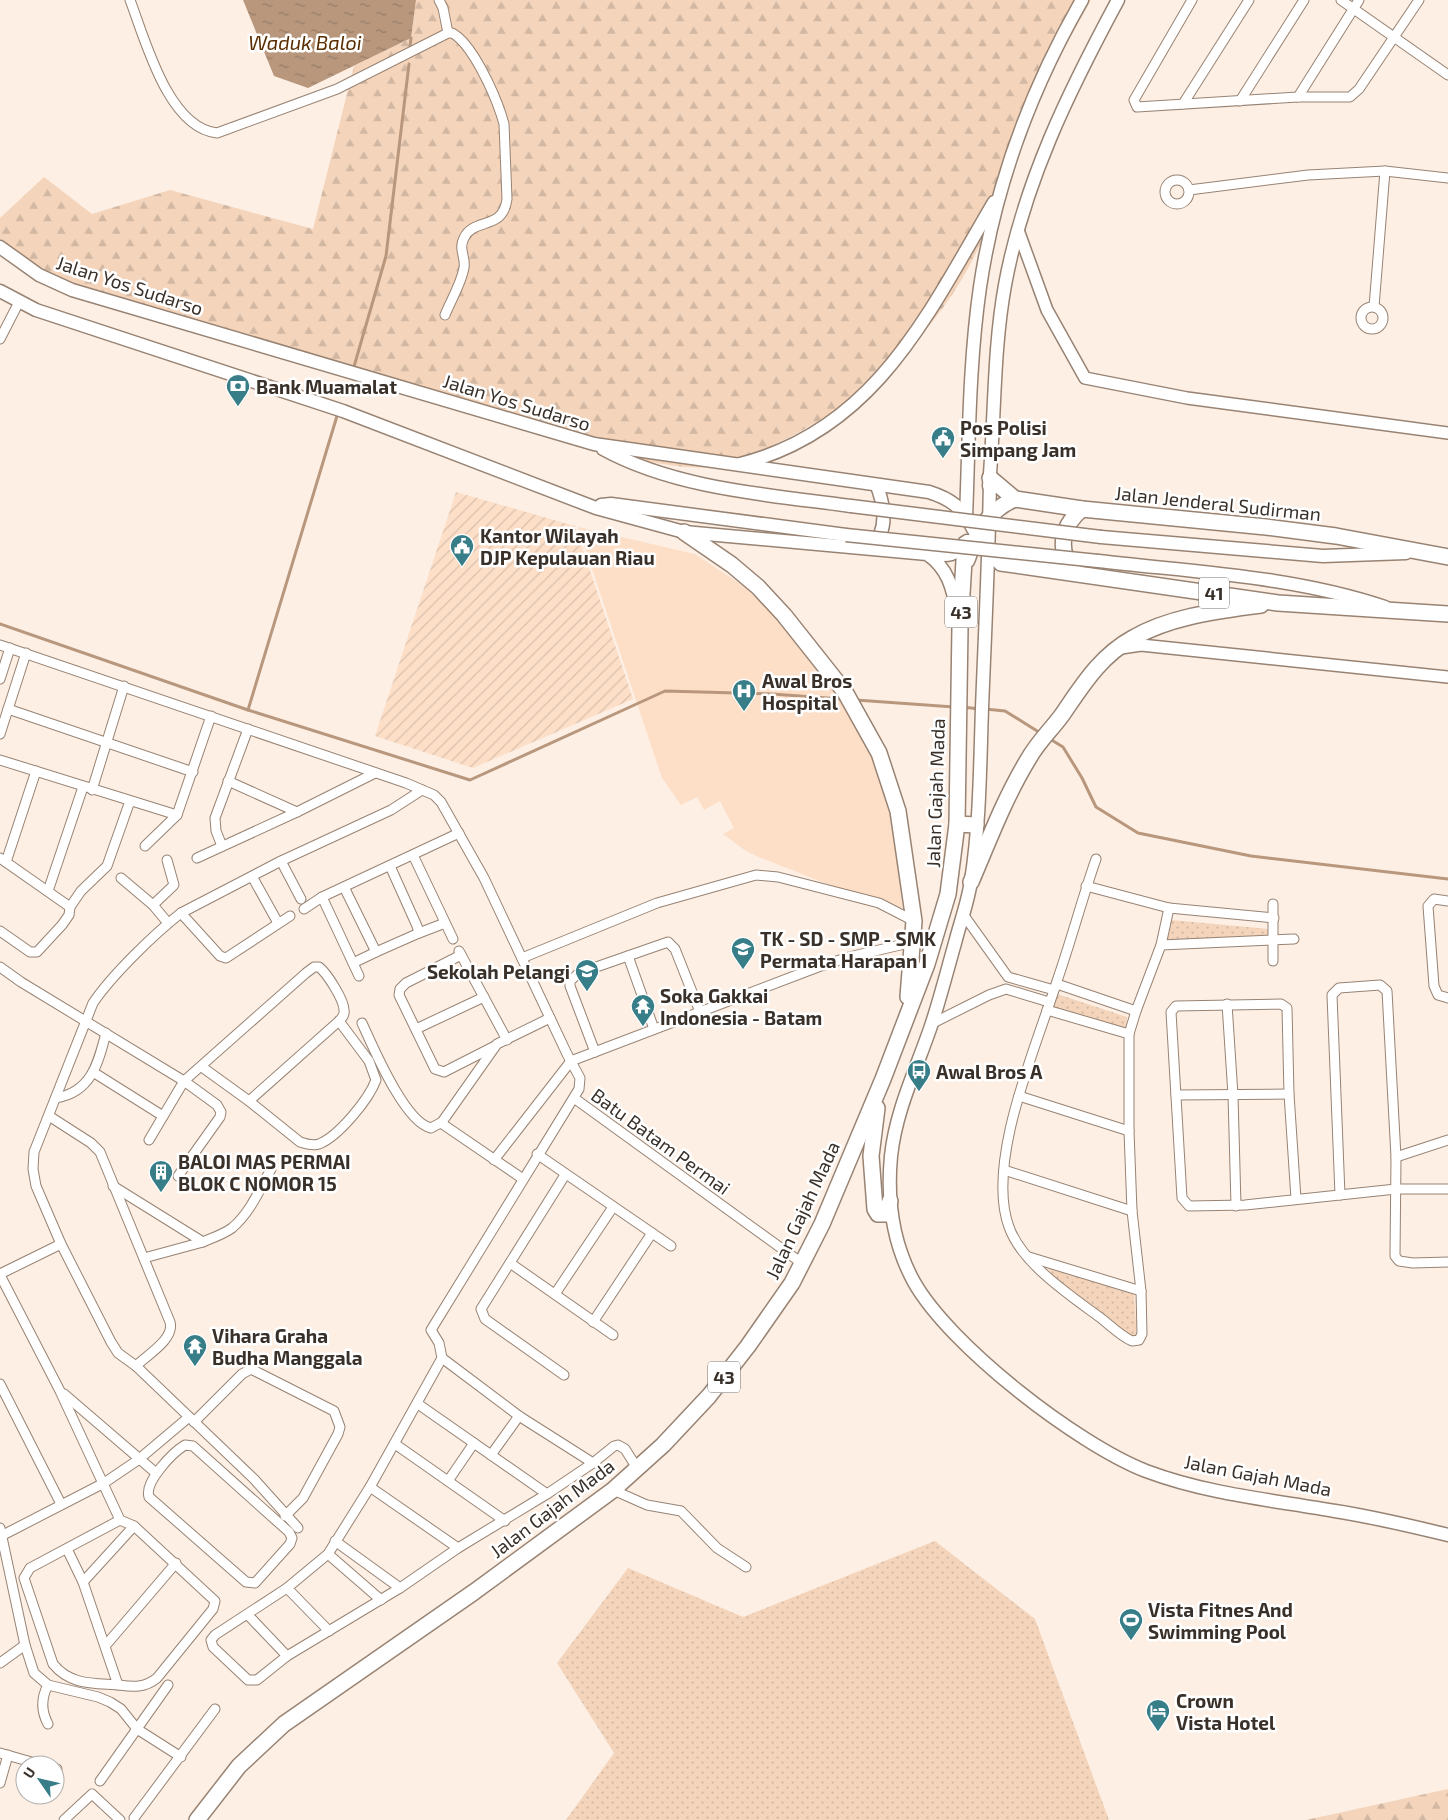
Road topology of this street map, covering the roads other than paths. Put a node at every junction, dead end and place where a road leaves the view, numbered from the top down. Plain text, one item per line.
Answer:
1 (130, 0) edge
2 (439, 0) edge
3 (1082, 0) edge
4 (1118, 0) edge
5 (1192, 0) edge
6 (1249, 0) edge
7 (1304, 0) edge
8 (1341, 0) edge
9 (1419, 0) edge
10 (1356, 4) edge
11 (448, 33) junction
12 (1394, 36) junction
13 (1448, 75) edge
14 (1298, 97) junction
15 (1240, 101) junction
16 (1183, 104) junction
17 (1385, 171) junction
18 (1448, 178) edge
19 (1189, 190) dead end
20 (1000, 191) junction
21 (1018, 230) junction
22 (0, 248) edge
23 (0, 291) edge
24 (19, 302) junction
25 (1374, 307) dead end
26 (445, 315) dead end
27 (0, 338) edge
28 (1448, 433) edge
29 (594, 444) junction
30 (732, 466) junction
31 (990, 478) junction
32 (877, 486) junction
33 (966, 498) junction
34 (1015, 499) junction
35 (596, 508) junction
36 (1082, 509) junction
37 (966, 514) junction
38 (977, 531) junction
39 (684, 532) junction
40 (869, 548) junction
41 (988, 548) junction
42 (1421, 552) junction
43 (927, 554) junction
44 (1448, 557) edge
45 (1078, 573) junction
46 (986, 584) junction
47 (1278, 603) junction
48 (1396, 611) junction
49 (1448, 614) edge
50 (960, 627) junction
51 (0, 645) edge
52 (10, 648) junction
53 (1115, 649) junction
54 (26, 653) junction
55 (1448, 677) edge
56 (0, 679) edge
57 (124, 686) junction
58 (8, 709) junction
59 (211, 716) junction
60 (248, 729) junction
61 (0, 734) edge
62 (107, 742) junction
63 (0, 760) edge
64 (36, 771) junction
65 (192, 772) junction
66 (375, 773) junction
67 (228, 781) junction
68 (87, 788) junction
69 (422, 790) junction
70 (130, 801) junction
71 (297, 812) junction
72 (177, 815) junction
73 (956, 824) junction
74 (976, 825) junction
75 (459, 833) junction
76 (145, 846) dead end
77 (222, 846) junction
78 (413, 855) junction
79 (197, 858) dead end
80 (1096, 858) dead end
81 (3, 860) edge
82 (167, 860) dead end
83 (281, 861) junction
84 (390, 866) junction
85 (121, 878) dead end
86 (253, 878) junction
87 (971, 882) junction
88 (1086, 886) junction
89 (344, 887) junction
90 (48, 891) junction
91 (322, 897) junction
92 (300, 899) dead end
93 (1448, 901) edge
94 (1273, 904) dead end
95 (153, 905) junction
96 (70, 907) junction
97 (1169, 908) junction
98 (304, 909) dead end
99 (181, 913) junction
100 (963, 914) junction
101 (290, 916) dead end
102 (1274, 918) junction
103 (914, 921) junction
104 (168, 922) junction
105 (278, 923) junction
106 (445, 923) junction
107 (0, 931) edge
108 (419, 932) junction
109 (453, 939) dead end
110 (1294, 939) dead end
111 (1272, 940) junction
112 (913, 942) junction
113 (1161, 945) junction
114 (376, 952) junction
115 (628, 956) junction
116 (522, 958) junction
117 (1273, 961) dead end
118 (354, 963) junction
119 (1, 970) edge
120 (359, 976) dead end
121 (1008, 977) junction
122 (1055, 987) junction
123 (1006, 989) junction
124 (484, 997) junction
125 (1448, 998) edge
126 (1227, 1004) junction
127 (1048, 1006) junction
128 (1136, 1011) junction
129 (700, 1012) junction
130 (550, 1018) junction
131 (84, 1020) junction
132 (339, 1021) junction
133 (362, 1023) dead end
134 (932, 1024) junction
135 (902, 1028) junction
136 (416, 1029) junction
137 (654, 1029) junction
138 (106, 1033) junction
139 (1129, 1034) junction
140 (507, 1040) junction
141 (497, 1044) junction
142 (595, 1052) junction
143 (571, 1061) junction
144 (202, 1067) junction
145 (93, 1072) junction
146 (883, 1079) junction
147 (184, 1081) junction
148 (1233, 1094) junction
149 (1289, 1094) junction
150 (1176, 1095) junction
151 (1019, 1096) junction
152 (56, 1098) junction
153 (574, 1098) junction
154 (249, 1101) junction
155 (49, 1116) junction
156 (163, 1116) junction
157 (441, 1123) junction
158 (1129, 1131) junction
159 (149, 1140) dead end
160 (1448, 1140) edge
161 (537, 1154) junction
162 (1396, 1157) junction
163 (494, 1160) junction
164 (271, 1169) dead end
165 (1004, 1170) junction
166 (565, 1175) junction
167 (178, 1176) dead end
168 (523, 1178) junction
169 (113, 1186) junction
170 (1396, 1189) junction
171 (1448, 1189) edge
172 (1340, 1195) junction
173 (1296, 1199) junction
174 (890, 1201) junction
175 (1236, 1206) junction
176 (613, 1207) junction
177 (1132, 1211) junction
178 (652, 1233) junction
179 (203, 1242) junction
180 (61, 1244) junction
181 (671, 1246) dead end
182 (1028, 1257) junction
183 (144, 1258) junction
184 (1448, 1262) edge
185 (510, 1263) junction
186 (803, 1264) junction
187 (0, 1274) edge
188 (1141, 1291) junction
189 (555, 1294) junction
190 (593, 1322) junction
191 (613, 1335) dead end
192 (442, 1358) junction
193 (136, 1366) junction
194 (564, 1375) dead end
195 (0, 1384) edge
196 (60, 1390) junction
197 (418, 1404) junction
198 (519, 1416) junction
199 (191, 1419) junction
200 (474, 1443) junction
201 (395, 1444) junction
202 (491, 1455) junction
203 (138, 1460) junction
204 (593, 1464) junction
205 (637, 1468) junction
206 (156, 1473) junction
207 (448, 1481) junction
208 (104, 1483) junction
209 (370, 1487) junction
210 (613, 1490) junction
211 (547, 1494) junction
212 (61, 1504) junction
213 (285, 1516) junction
214 (120, 1520) junction
215 (505, 1521) junction
216 (134, 1526) junction
217 (298, 1528) dead end
218 (1, 1531) edge
219 (1448, 1534) edge
220 (336, 1541) junction
221 (458, 1548) junction
222 (67, 1549) junction
223 (328, 1554) junction
224 (176, 1563) junction
225 (746, 1567) dead end
226 (83, 1582) junction
227 (288, 1588) junction
228 (400, 1588) junction
229 (381, 1600) junction
230 (248, 1615) junction
231 (329, 1631) junction
232 (24, 1645) junction
233 (106, 1645) junction
234 (287, 1656) junction
235 (0, 1663) edge
236 (48, 1685) junction
237 (118, 1685) junction
238 (168, 1685) dead end
239 (215, 1709) dead end
240 (48, 1724) dead end
241 (137, 1729) junction
242 (4, 1754) edge
243 (181, 1757) junction
244 (100, 1781) dead end
245 (0, 1783) edge
246 (134, 1818) dead end
247 (64, 1820) edge
248 (120, 1820) edge
249 (197, 1820) edge

1 - 11 street
2 - 11 street
3 - 20 main road
4 - 21 main road
5 - 16 street
6 - 16 street
7 - 15 street
8 - 10 street
9 - 12 street
10 - 12 street
10 - 14 street
11 - 26 street
12 - 13 street
12 - 14 street
14 - 15 street
15 - 16 street
17 - 18 street
17 - 19 street
17 - 25 street
20 - 30 main road
20 - 33 main road, Jalan Gajah Mada
21 - 28 street
21 - 31 main road
22 - 29 main road, Jalan Yos Sudarso
23 - 24 main road
24 - 27 street
24 - 35 main road
29 - 30 main road, Jalan Yos Sudarso
29 - 42 main road, bridge
30 - 32 main road, Jalan Yos Sudarso
31 - 34 highway
31 - 38 main road
32 - 37 main road, Jalan Yos Sudarso
32 - 40 main road
33 - 37 main road, Jalan Gajah Mada
33 - 38 main road
34 - 36 highway, Jalan Jenderal Sudirman
34 - 38 highway
35 - 39 main road
35 - 48 main road, bridge
36 - 42 highway, Jalan Jenderal Sudirman
36 - 45 highway
37 - 38 main road, Jalan Gajah Mada
38 - 41 main road
38 - 43 main road
38 - 46 main road
38 - 50 highway, Jalan Gajah Mada / 43
39 - 40 main road
39 - 103 highway
40 - 43 main road
41 - 45 highway, 41
41 - 46 main road
42 - 44 highway, Jalan Jenderal Sudirman
43 - 50 main road
45 - 47 highway, 41
46 - 74 main road, Jalan Gajah Mada / 43
47 - 48 highway, 41
47 - 53 highway
48 - 49 highway, 41
50 - 73 highway, Jalan Gajah Mada / 43
51 - 52 street
52 - 54 street
52 - 56 street
53 - 55 street
53 - 87 highway
54 - 57 street
54 - 58 street
57 - 59 street
57 - 62 street
58 - 61 street
58 - 62 street
59 - 60 street
59 - 65 street
60 - 66 street
60 - 67 street
62 - 65 street
62 - 68 street
63 - 64 street
64 - 68 street
64 - 81 street
65 - 72 street
66 - 69 street
66 - 71 street
67 - 71 street
67 - 77 street
68 - 70 street
68 - 90 street
69 - 75 street
69 - 83 street
70 - 72 street
70 - 96 street
71 - 77 street
72 - 76 street
73 - 74 highway
73 - 135 highway, Jalan Gajah Mada / 43
74 - 87 main road, Jalan Gajah Mada / 43
75 - 78 street
75 - 116 street
77 - 79 street
78 - 84 street
78 - 106 street
80 - 88 street
81 - 90 street
82 - 95 street
83 - 86 street
83 - 92 street
84 - 89 street
84 - 108 street
85 - 95 street
86 - 99 street
86 - 105 street
87 - 100 main road, Jalan Gajah Mada / 43
88 - 97 street
88 - 122 street
89 - 91 street
89 - 114 street
90 - 96 street
91 - 98 street
91 - 118 street
93 - 125 street
94 - 102 street
95 - 104 street
96 - 107 street
97 - 102 street
97 - 113 street
99 - 104 street
99 - 105 street
100 - 121 street
100 - 134 main road, Jalan Gajah Mada / 43
101 - 105 street
102 - 111 street
103 - 112 highway
103 - 116 street
104 - 131 street
106 - 108 street
106 - 109 street
108 - 114 street
110 - 111 street
111 - 113 street
111 - 117 street
112 - 129 street
112 - 135 highway
113 - 128 street
114 - 118 street
115 - 129 street
115 - 137 street
115 - 142 street
116 - 130 street
118 - 120 street
119 - 131 street
121 - 122 street
121 - 123 street
122 - 127 street
122 - 128 street
123 - 127 street
123 - 134 street
124 - 136 street
124 - 136 street
124 - 140 street
126 - 148 street
126 - 149 street
126 - 150 street
127 - 139 street
127 - 151 street
128 - 139 street
129 - 137 street
130 - 140 street
130 - 143 street
131 - 138 street
131 - 152 street
132 - 144 street
132 - 154 street
132 - 154 street
133 - 157 street
134 - 174 main road, Jalan Gajah Mada / 43
135 - 146 highway, Jalan Gajah Mada / 43
136 - 141 street
137 - 142 street
138 - 145 street
138 - 147 street
139 - 158 street
140 - 141 street
141 - 157 street
142 - 143 street
143 - 153 street
143 - 163 street
144 - 147 street
144 - 154 street
145 - 152 street
145 - 156 street
146 - 174 highway
146 - 186 highway, Jalan Gajah Mada / 43
147 - 156 street
147 - 167 street
148 - 149 street
148 - 150 street
148 - 175 street
149 - 173 street
150 - 175 street
151 - 158 street
151 - 165 street
152 - 155 street
153 - 161 street, Batu Batam Permai
153 - 186 street, Batu Batam Permai
155 - 169 street
155 - 180 street
156 - 159 street
157 - 163 street
158 - 177 street
160 - 162 street
161 - 166 street
161 - 168 street, Batu Batam Permai
162 - 170 street
162 - 172 street
163 - 168 street
164 - 179 street
165 - 177 street
165 - 182 street
166 - 176 street
166 - 185 street
168 - 192 street, Batu Batam Permai
169 - 179 street
169 - 183 street
170 - 171 street
170 - 172 street
170 - 184 street
172 - 173 street
173 - 175 street
174 - 219 main road, Jalan Gajah Mada / 43
176 - 178 street
176 - 189 street
177 - 188 street
178 - 181 street
178 - 190 street
179 - 183 street
180 - 187 street
180 - 193 street
182 - 188 street
182 - 188 street
183 - 193 street
185 - 189 street
185 - 194 street
186 - 205 highway, Jalan Gajah Mada / 43
187 - 196 street
189 - 190 street
190 - 191 street
192 - 197 street
192 - 198 street
193 - 199 street
195 - 212 street
196 - 203 street
196 - 208 street
197 - 200 street
197 - 201 street
198 - 202 street
198 - 204 street
199 - 203 street
199 - 213 street
199 - 213 street
200 - 202 street
200 - 207 street
201 - 207 street
201 - 209 street
202 - 211 street
203 - 206 street
203 - 208 street
204 - 205 street
204 - 211 street
205 - 210 highway, Jalan Gajah Mada / 43
206 - 206 street
207 - 215 street
208 - 212 street
208 - 214 street
209 - 220 street
209 - 221 street
210 - 225 street
210 - 249 highway, Jalan Gajah Mada / 43
211 - 215 street
212 - 218 street
213 - 217 street
214 - 216 street
214 - 222 street
215 - 221 street
216 - 224 street
216 - 226 street
218 - 232 street
220 - 223 street
220 - 228 street
221 - 228 street
222 - 226 street
222 - 237 street
223 - 227 street
223 - 229 street
224 - 233 street
224 - 237 street
226 - 233 street
227 - 230 street
227 - 231 street
228 - 229 street
229 - 231 street
230 - 234 street
230 - 234 street
231 - 234 street
232 - 235 street
232 - 236 street
233 - 237 street
236 - 240 street
236 - 241 street
238 - 241 street
239 - 243 street
241 - 243 street
241 - 244 street
242 - 245 street
243 - 246 street
247 - 248 street

